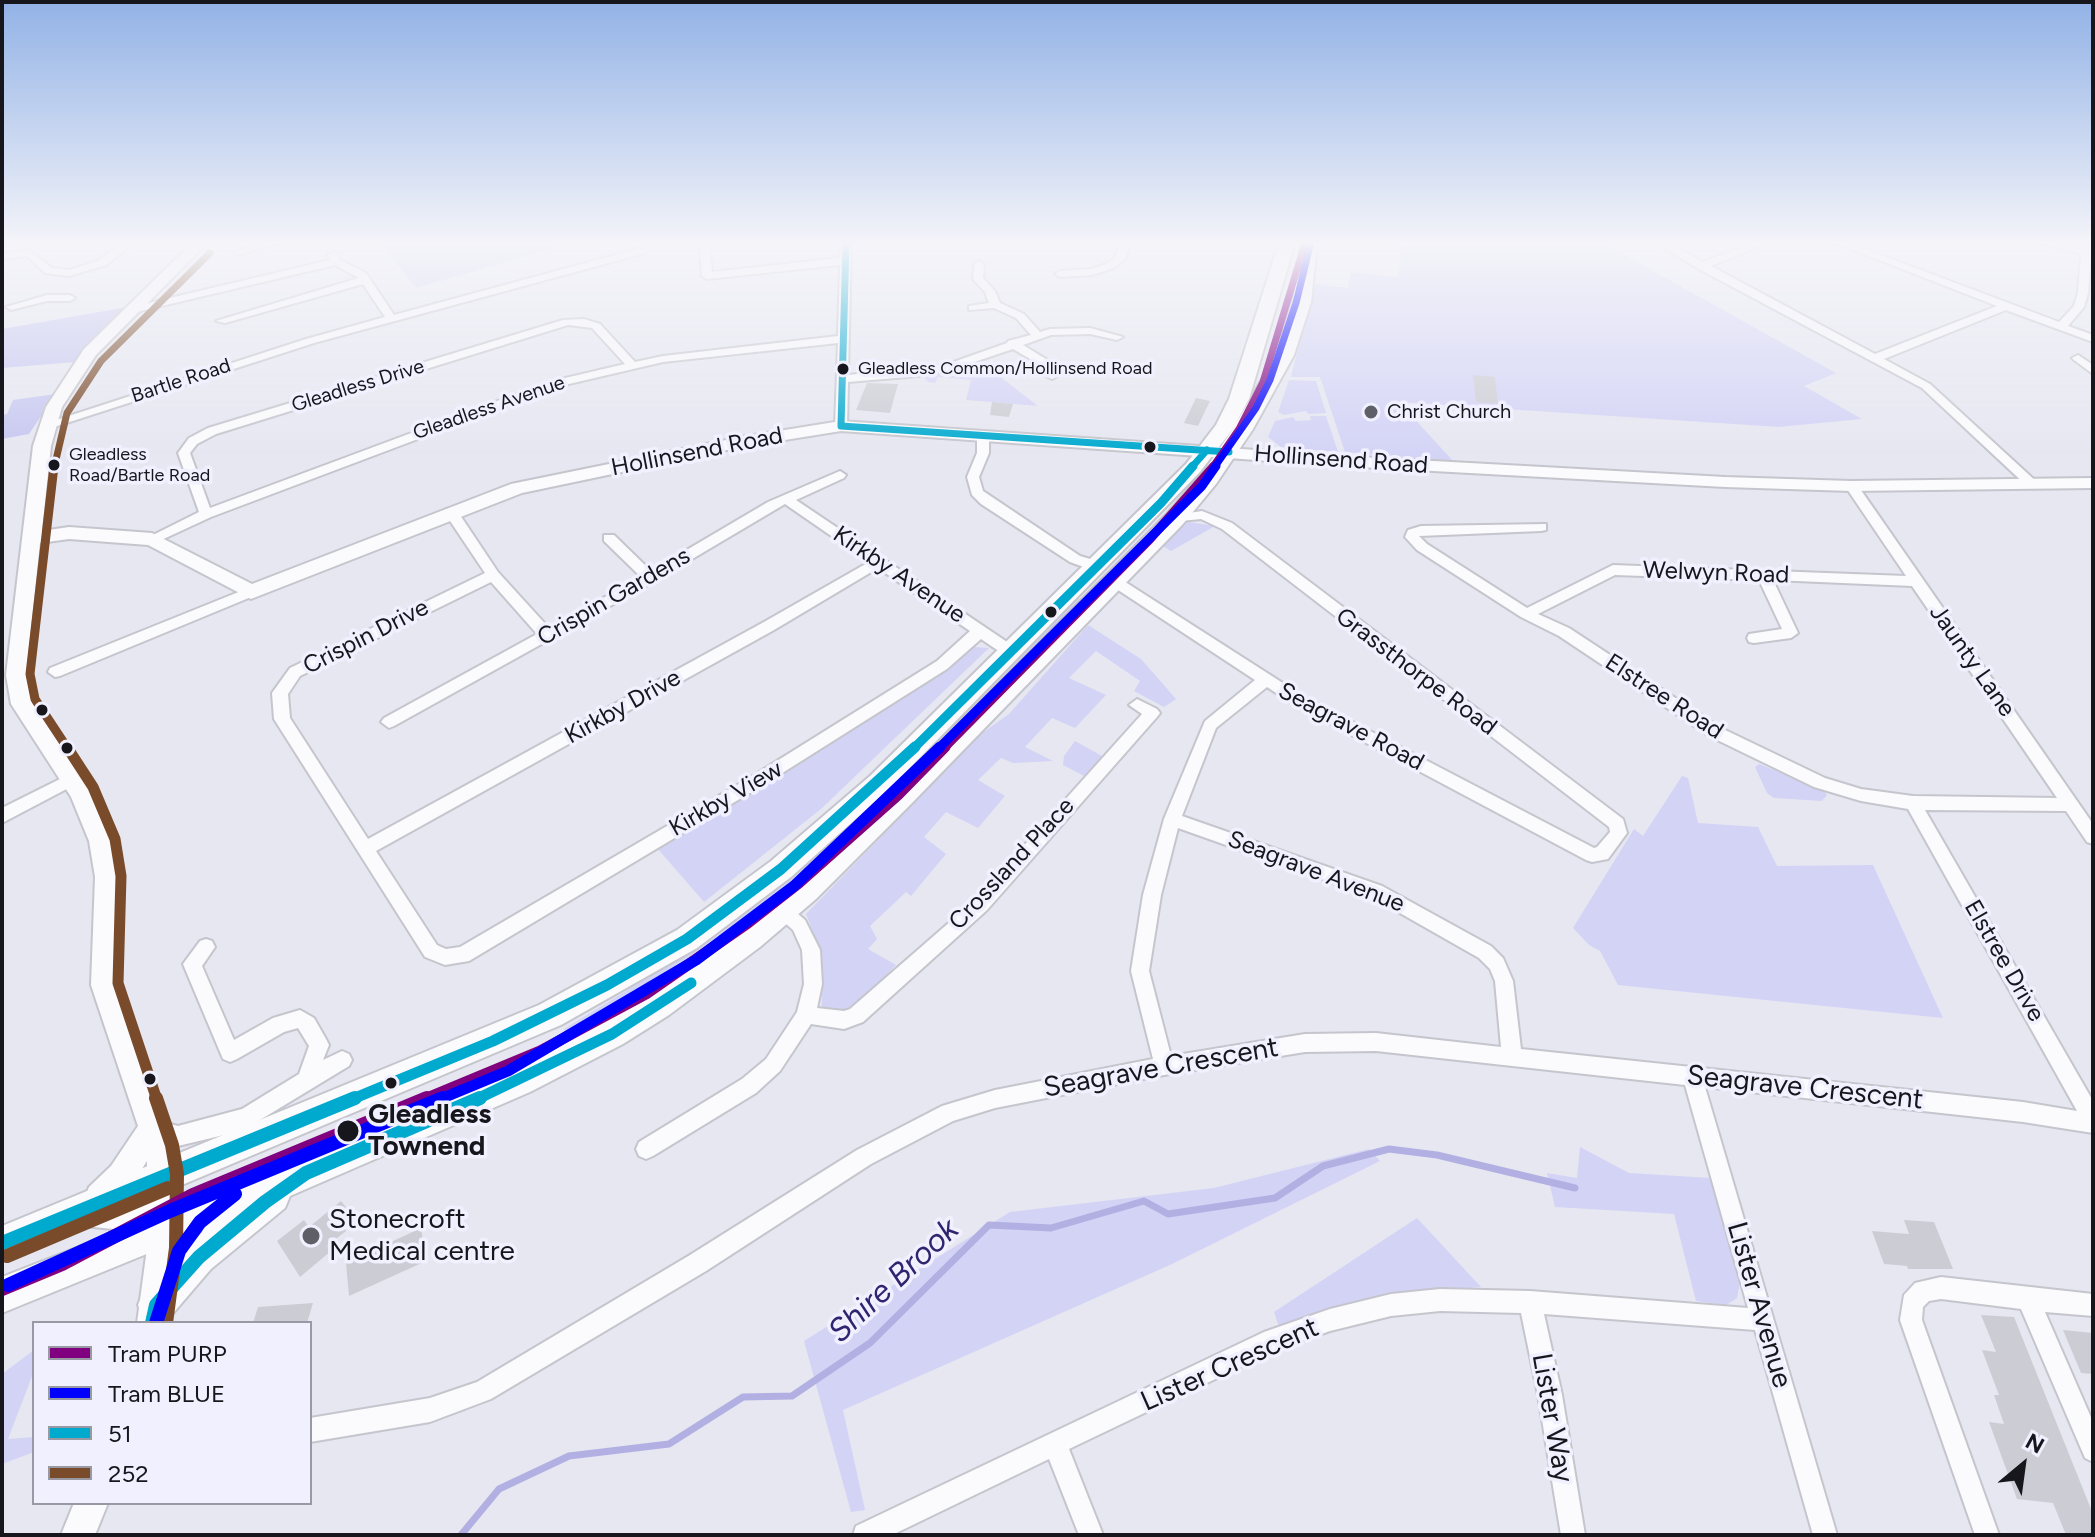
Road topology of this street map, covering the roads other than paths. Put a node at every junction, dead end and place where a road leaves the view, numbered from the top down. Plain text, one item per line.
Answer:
1 (127, 315) edge
2 (243, 315) edge
3 (388, 315) edge
4 (411, 315) edge
5 (843, 315) edge
6 (1017, 315) edge
7 (1265, 315) edge
8 (1298, 315) edge
9 (1793, 315) edge
10 (1984, 315) edge
11 (2027, 315) edge
12 (2072, 315) edge
13 (392, 320) junction
14 (221, 321) dead end
15 (1110, 322) dead end
16 (2061, 326) junction
17 (1102, 333) junction
18 (1036, 334) junction
19 (1117, 337) dead end
20 (842, 339) junction
21 (2093, 339) edge
22 (1012, 343) junction
23 (1875, 358) junction
24 (2078, 358) dead end
25 (632, 365) junction
26 (2093, 371) edge
27 (1052, 376) dead end
28 (842, 379) junction
29 (47, 425) junction
30 (841, 426) junction
31 (983, 435) junction
32 (1218, 451) junction
33 (840, 475) dead end
34 (2093, 483) edge
35 (2033, 484) junction
36 (1851, 486) junction
37 (786, 499) junction
38 (451, 512) junction
39 (206, 514) junction
40 (1175, 519) junction
41 (1541, 527) dead end
42 (31, 538) junction
43 (609, 538) dead end
44 (152, 539) junction
45 (879, 562) junction
46 (1108, 571) junction
47 (1763, 574) junction
48 (493, 575) junction
49 (650, 578) junction
50 (1916, 581) junction
51 (251, 592) junction
52 (1526, 614) junction
53 (980, 631) junction
54 (547, 635) junction
55 (1754, 638) dead end
56 (1011, 652) junction
57 (55, 672) dead end
58 (1265, 680) junction
59 (1137, 705) dead end
60 (389, 722) dead end
61 (72, 779) junction
62 (1913, 803) junction
63 (2070, 805) junction
64 (2, 816) edge
65 (1172, 819) junction
66 (2093, 837) edge
67 (366, 848) junction
68 (1598, 856) joint
69 (783, 911) junction
70 (206, 947) dead end
71 (463, 955) joint
72 (806, 1015) junction
73 (1512, 1057) junction
74 (342, 1060) dead end
75 (1164, 1066) junction
76 (1692, 1076) junction
77 (307, 1080) junction
78 (2093, 1121) edge
79 (152, 1129) junction
80 (646, 1149) dead end
81 (306, 1173) junction
82 (163, 1175) junction
83 (83, 1210) junction
84 (163, 1231) junction
85 (2, 1243) edge
86 (2, 1295) edge
87 (2028, 1299) junction
88 (1530, 1302) junction
89 (2093, 1305) edge
90 (154, 1314) edge
91 (1764, 1320) junction
92 (2088, 1427) edge
93 (312, 1430) edge
94 (1056, 1446) junction
95 (2093, 1450) edge
96 (90, 1505) edge
97 (78, 1535) edge
98 (865, 1535) edge
99 (1091, 1535) edge
100 (1573, 1535) edge
101 (1825, 1535) edge
102 (1987, 1535) edge

1 - 29 main road
2 - 14 street
3 - 13 street
4 - 13 street, Bartle Road
5 - 20 street
6 - 18 street
7 - 32 highway
8 - 32 highway
9 - 23 street
10 - 23 street
11 - 16 street
12 - 16 street
13 - 29 street, Bartle Road
15 - 17 street
16 - 21 street
17 - 18 street
17 - 19 street
18 - 22 street
20 - 25 street, Gleadless Avenue
20 - 28 street
22 - 27 street
22 - 28 street
23 - 35 street
24 - 26 street
25 - 39 street, Gleadless Avenue
25 - 39 street, Gleadless Drive
28 - 30 street
29 - 42 main road
30 - 31 main road, Hollinsend Road
30 - 38 main road, Hollinsend Road
31 - 32 main road, Hollinsend Road
31 - 46 street, Seagrave Road
32 - 36 main road, Hollinsend Road
32 - 40 highway
32 - 46 highway
33 - 37 street, Crispin Gardens
34 - 35 main road, Hollinsend Road
35 - 36 main road, Hollinsend Road
36 - 50 street, Jaunty Lane
37 - 45 street, Kirkby Avenue
37 - 49 street, Crispin Gardens
38 - 48 street
38 - 51 main road, Hollinsend Road
39 - 44 street, Gleadless Avenue
40 - 46 highway
40 - 68 street, Grassthorpe Road
41 - 52 street, Elstree Road
42 - 44 main road
42 - 61 main road
43 - 49 street
44 - 51 main road
45 - 53 street, Kirkby Avenue
45 - 67 street, Kirkby Drive
46 - 56 highway
46 - 58 street, Seagrave Road
46 - 69 highway
47 - 50 street, Welwyn Road
47 - 52 street, Welwyn Road
47 - 55 street
48 - 54 street
48 - 67 street, Crispin Drive
49 - 54 street, Crispin Gardens
50 - 63 street, Jaunty Lane
51 - 57 street, Hollinsend Road
52 - 62 street, Elstree Road
53 - 56 street, Kirkby Avenue
53 - 71 street, Kirkby View
54 - 60 street, Crispin Gardens
56 - 82 highway
58 - 65 street
58 - 68 street, Seagrave Road
59 - 72 street, Crossland Place
61 - 64 street
61 - 79 main road
62 - 63 street, Elstree Road
62 - 78 street, Elstree Drive
63 - 66 street, Jaunty Lane
65 - 73 street, Seagrave Avenue
65 - 75 street
67 - 71 street, Crispin Drive
69 - 72 street
69 - 81 highway
70 - 77 street
72 - 80 street
73 - 75 street, Seagrave Crescent
73 - 76 street, Seagrave Crescent
74 - 77 street
75 - 93 street, Seagrave Crescent
76 - 78 street, Seagrave Crescent
76 - 91 street, Lister Avenue
77 - 79 street
79 - 82 main road
79 - 83 main road
81 - 84 highway
81 - 90 highway
82 - 83 highway
82 - 84 main road
83 - 84 highway
83 - 85 highway
84 - 86 highway
84 - 90 main road
87 - 89 street
87 - 92 street
87 - 102 street
88 - 91 street, Lister Crescent
88 - 94 street, Lister Crescent
88 - 100 street, Lister Way
91 - 101 street, Lister Avenue
92 - 95 street
94 - 98 street, Lister Crescent
94 - 99 street
96 - 97 main road

